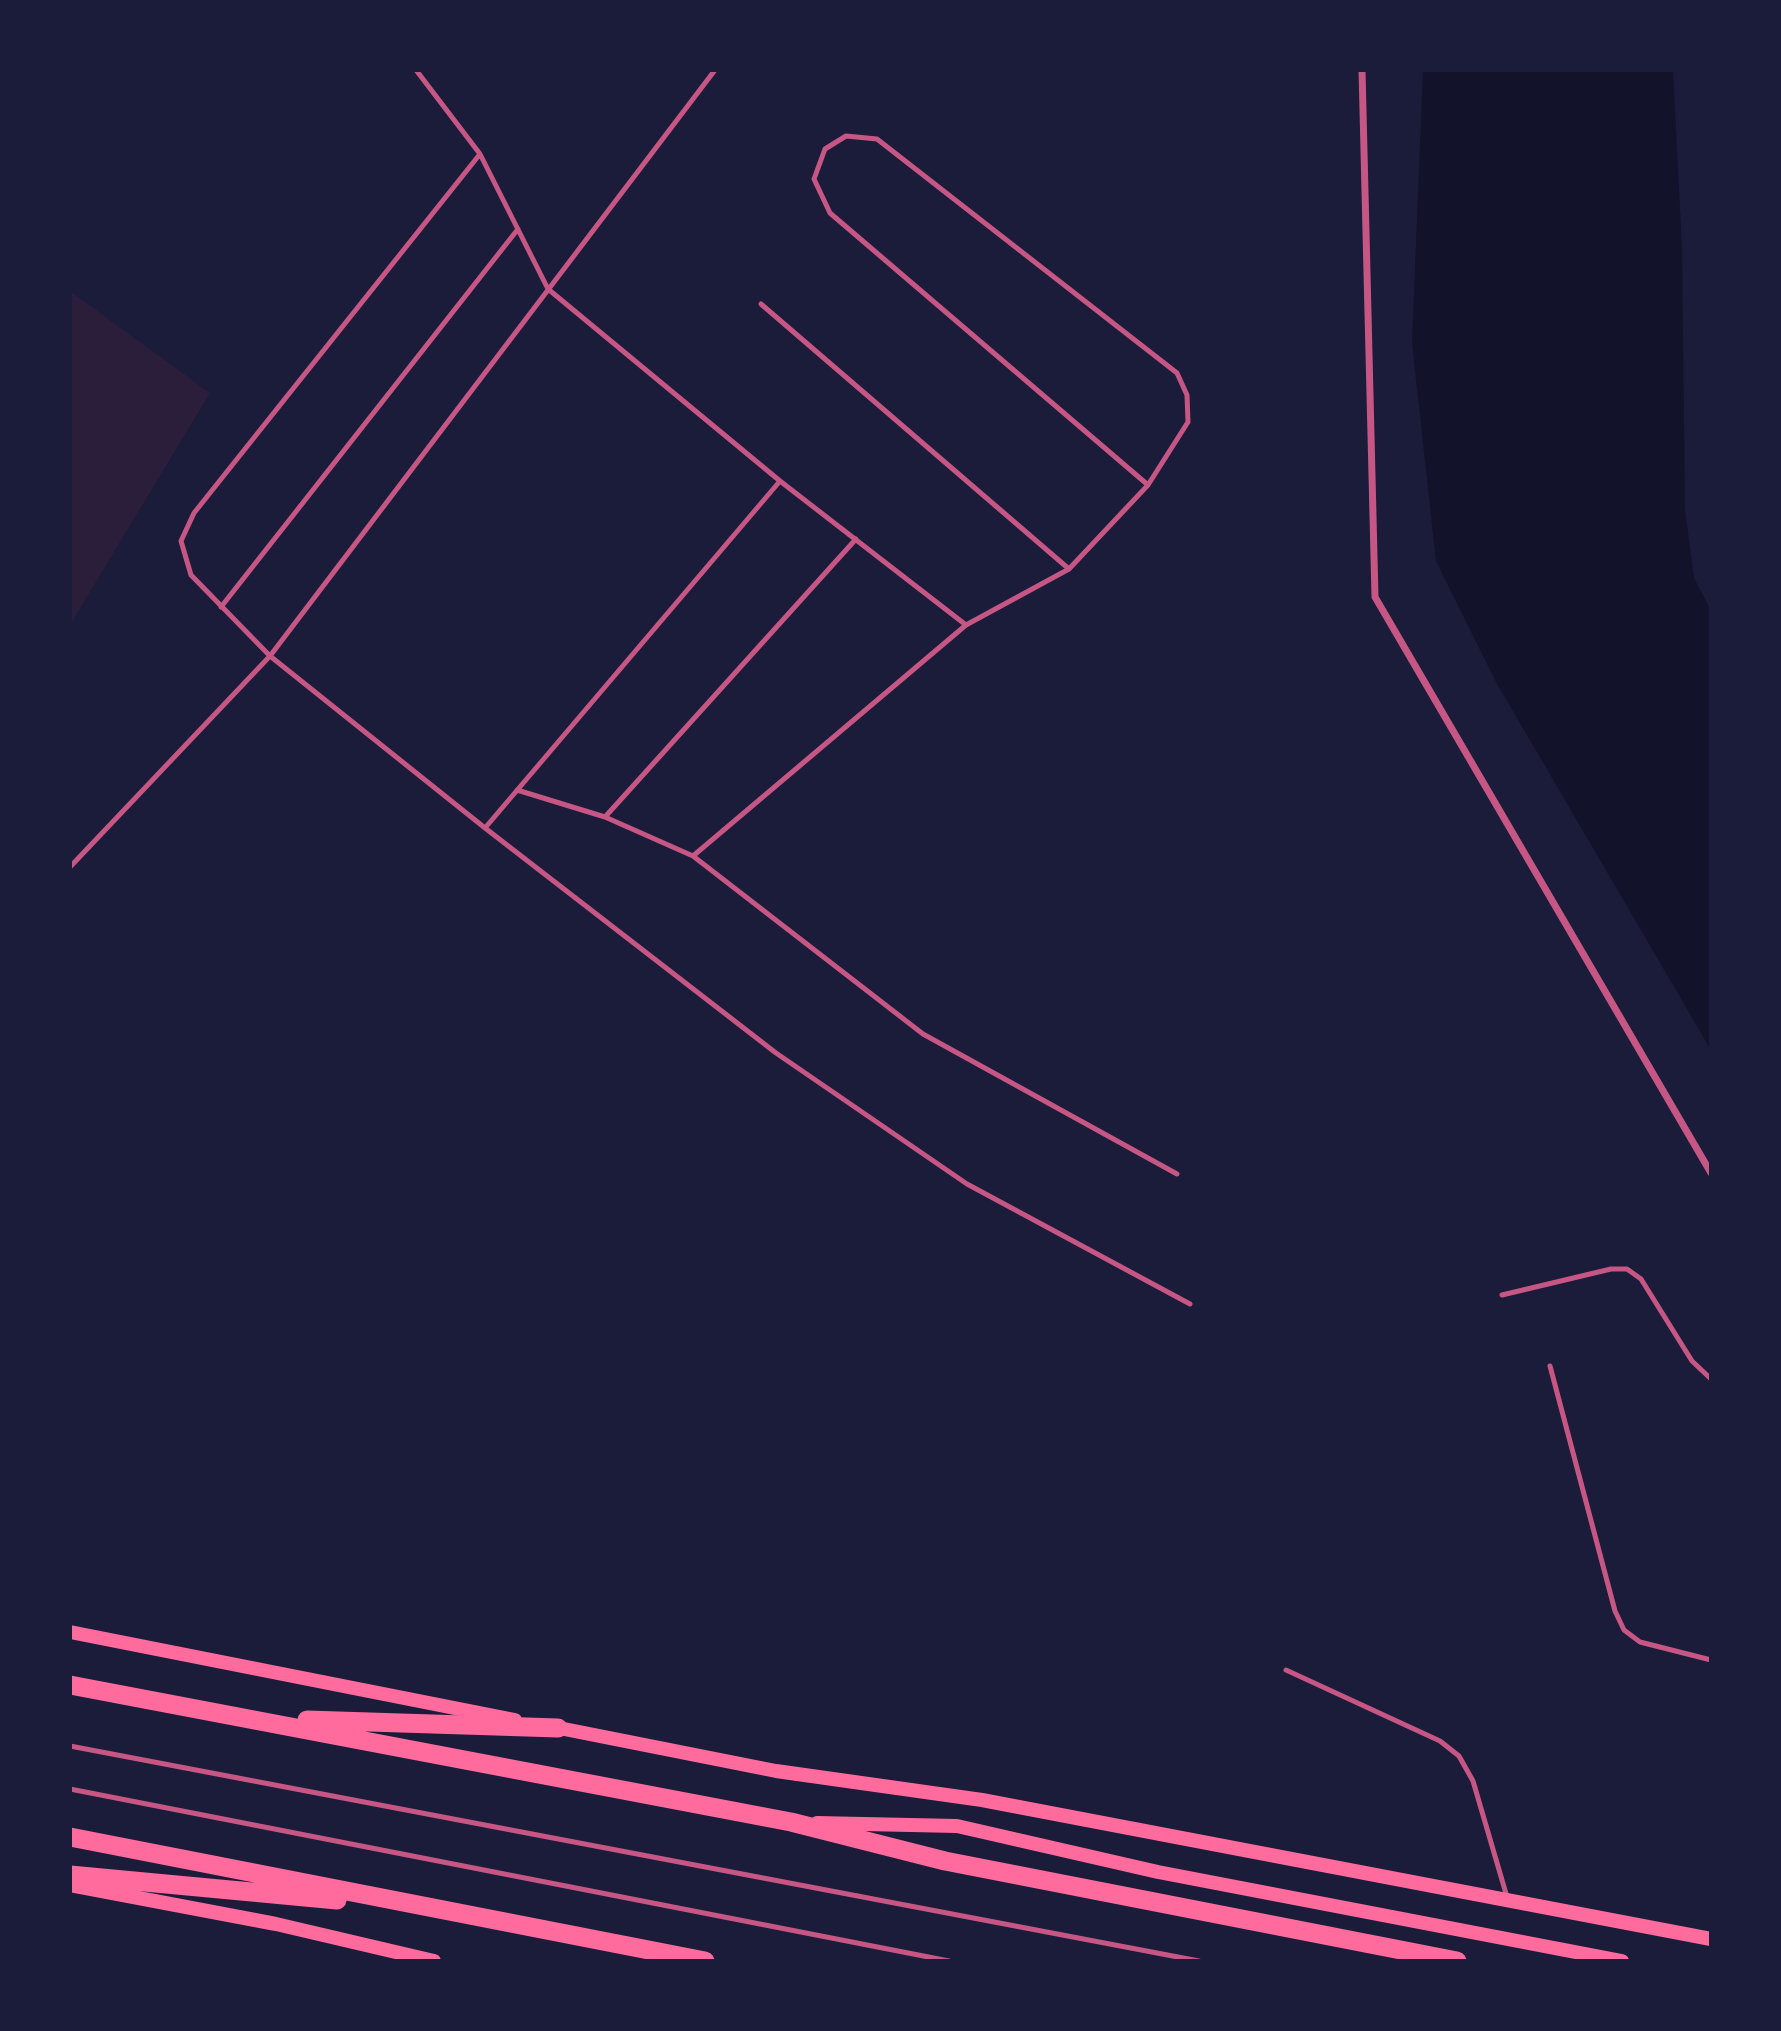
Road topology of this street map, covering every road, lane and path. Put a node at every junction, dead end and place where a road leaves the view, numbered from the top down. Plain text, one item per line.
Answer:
1 (416, 70) edge
2 (715, 70) edge
3 (1362, 70) edge
4 (480, 153) junction
5 (519, 229) junction
6 (548, 289) junction
7 (761, 304) dead end
8 (780, 481) junction
9 (1148, 485) junction
10 (856, 538) junction
11 (1069, 569) junction
12 (221, 607) junction
13 (966, 625) junction
14 (270, 656) junction
15 (517, 790) junction
16 (605, 817) junction
17 (485, 828) junction
18 (693, 856) junction
19 (70, 867) edge
20 (1711, 1173) edge
21 (1177, 1174) dead end
22 (1502, 1295) dead end
23 (1190, 1304) dead end
24 (1550, 1366) dead end
25 (1711, 1379) edge
26 (70, 1632) edge
27 (1711, 1660) edge
28 (1286, 1670) dead end
29 (70, 1685) edge
30 (245, 1718) junction
31 (558, 1728) junction
32 (70, 1746) edge
33 (70, 1789) edge
34 (792, 1822) junction
35 (70, 1836) edge
36 (70, 1875) edge
37 (70, 1885) edge
38 (1508, 1900) junction
39 (443, 1910) junction
40 (1711, 1939) edge
41 (434, 1961) edge
42 (705, 1961) edge
43 (949, 1961) edge
44 (1199, 1961) edge
45 (1457, 1961) edge
46 (1622, 1961) edge

1 - 4 lane
2 - 6 lane
3 - 20 street
4 - 5 lane
4 - 12 lane
5 - 6 lane
5 - 12 lane
6 - 8 lane
6 - 14 lane
7 - 11 lane
8 - 10 lane
8 - 15 lane
9 - 9 lane
9 - 11 lane
10 - 13 lane
10 - 16 lane
11 - 13 lane
12 - 14 lane
13 - 18 lane
14 - 17 lane
14 - 19 lane
15 - 16 lane
15 - 17 lane
16 - 18 lane
17 - 23 lane
18 - 21 lane
22 - 25 lane
24 - 27 lane
26 - 31 main road
28 - 38 lane
29 - 30 highway
30 - 31 highway
30 - 34 highway
31 - 38 main road
32 - 44 lane
33 - 43 lane
34 - 45 highway
34 - 46 main road
35 - 39 highway
36 - 39 highway
37 - 41 main road
38 - 40 main road
39 - 42 highway

